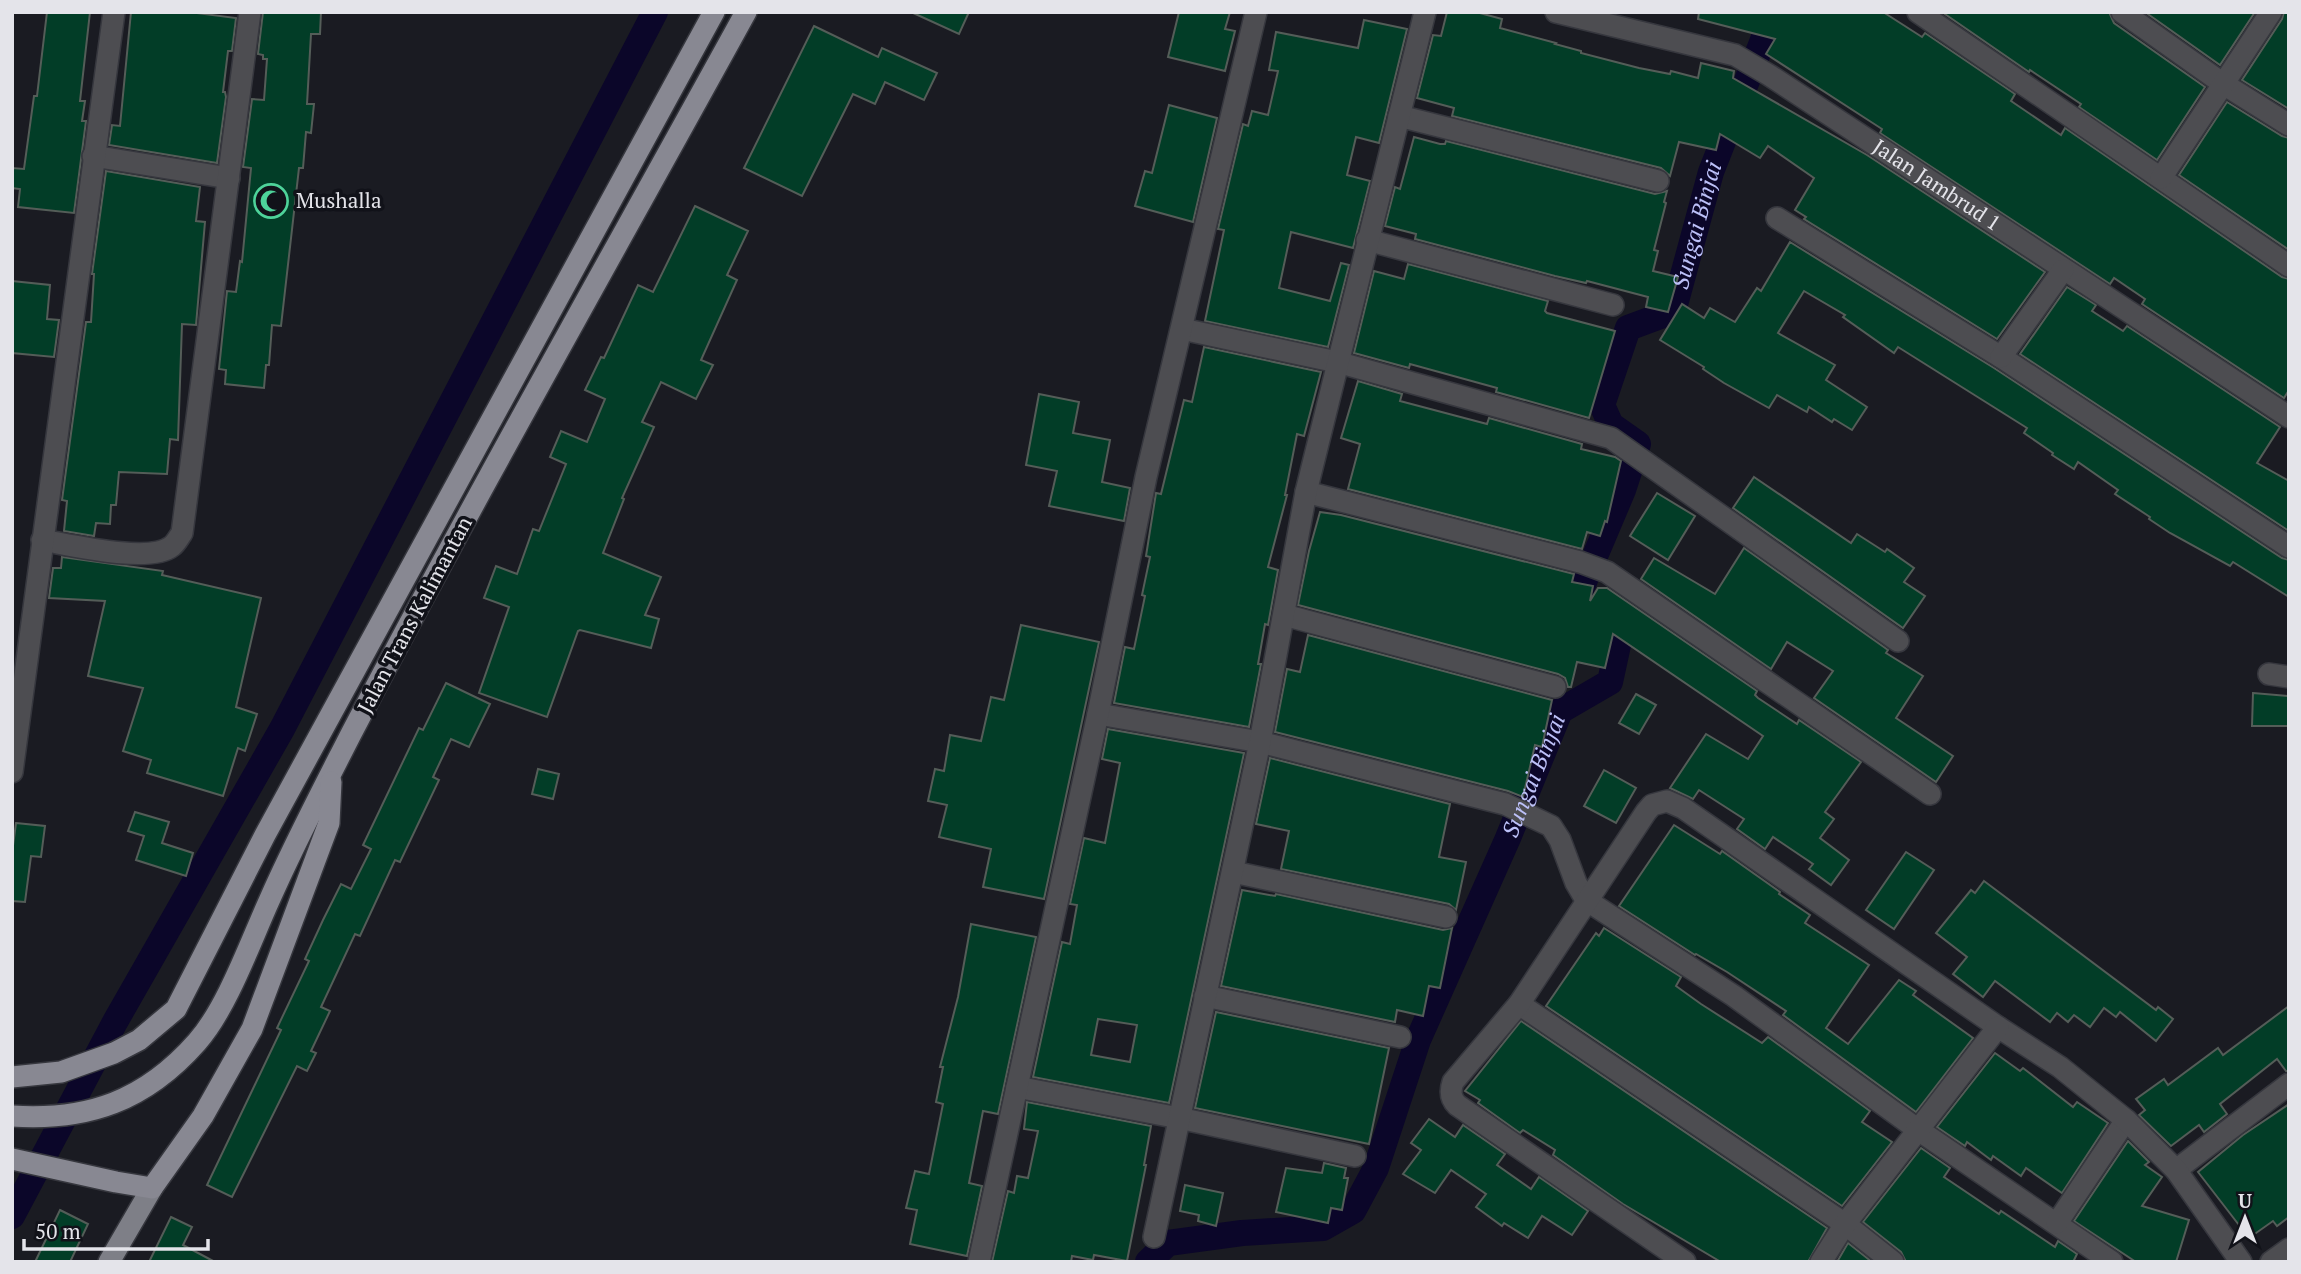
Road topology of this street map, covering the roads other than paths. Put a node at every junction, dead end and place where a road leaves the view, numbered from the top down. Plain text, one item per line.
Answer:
1 (114, 12) edge
2 (250, 12) edge
3 (714, 12) edge
4 (746, 12) edge
5 (1256, 12) edge
6 (1425, 12) edge
7 (1556, 12) edge
8 (1918, 12) edge
9 (2122, 12) edge
10 (2271, 12) edge
11 (2222, 83) junction
12 (1399, 116) junction
13 (2289, 125) edge
14 (93, 156) junction
15 (229, 178) junction
16 (2161, 178) junction
17 (1658, 181) dead end
18 (1777, 218) dead end
19 (1367, 240) junction
20 (2289, 266) edge
21 (2063, 270) junction
22 (1613, 305) dead end
23 (1182, 329) junction
24 (2001, 357) junction
25 (1337, 362) junction
26 (2289, 417) edge
27 (1306, 492) junction
28 (42, 540) junction
29 (2289, 547) edge
30 (1284, 615) junction
31 (1898, 641) dead end
32 (1555, 687) dead end
33 (1098, 714) junction
34 (1260, 742) junction
35 (12, 772) edge
36 (331, 773) junction
37 (1930, 794) dead end
38 (1233, 872) junction
39 (1586, 900) junction
40 (1446, 917) dead end
41 (1205, 996) junction
42 (1519, 1004) junction
43 (1998, 1027) junction
44 (1400, 1037) dead end
45 (12, 1077) edge
46 (2289, 1084) edge
47 (1017, 1087) junction
48 (12, 1116) edge
49 (1179, 1118) junction
50 (2126, 1119) junction
51 (1917, 1129) junction
52 (1356, 1156) dead end
53 (12, 1159) edge
54 (2176, 1170) junction
55 (152, 1188) junction
56 (2057, 1223) junction
57 (1845, 1224) junction
58 (1154, 1237) dead end
59 (2289, 1249) edge
60 (109, 1262) edge
61 (979, 1262) edge
62 (1685, 1262) edge
63 (1821, 1262) edge
64 (1893, 1262) edge
65 (2112, 1262) edge
66 (2241, 1262) edge
67 (2271, 1262) edge

1 - 14 street
2 - 15 street
3 - 45 highway, Jalan Trans Kalimantan
4 - 36 highway, Jalan Trans Kalimantan
5 - 23 street
6 - 12 street
7 - 21 street, Jalan Jambrud 1
8 - 16 street
9 - 11 street
10 - 11 street
11 - 13 street
11 - 16 street
12 - 17 street
12 - 19 street
14 - 15 street
14 - 28 street
15 - 28 street
16 - 20 street
18 - 24 street
19 - 22 street
19 - 25 street
21 - 24 street
21 - 26 street, Jalan Jambrud 1
23 - 25 street
23 - 33 street
24 - 29 street
25 - 27 street
25 - 31 street
27 - 30 street
27 - 37 street
28 - 35 street
30 - 32 street
30 - 34 street
33 - 34 street
33 - 47 street
34 - 38 street
34 - 39 street
36 - 48 highway, Jalan Trans Kalimantan
36 - 55 highway
38 - 40 street
38 - 41 street
39 - 42 street
39 - 43 street
39 - 51 street
41 - 44 street
41 - 49 street
42 - 57 street
42 - 62 street
43 - 50 street
43 - 51 street
46 - 54 street
47 - 49 street
47 - 61 street
49 - 52 street
49 - 58 street
50 - 54 street
50 - 56 street
51 - 56 street
51 - 57 street
53 - 55 highway
54 - 66 street
55 - 60 main road
56 - 65 street
57 - 63 street
57 - 64 street
59 - 67 street

